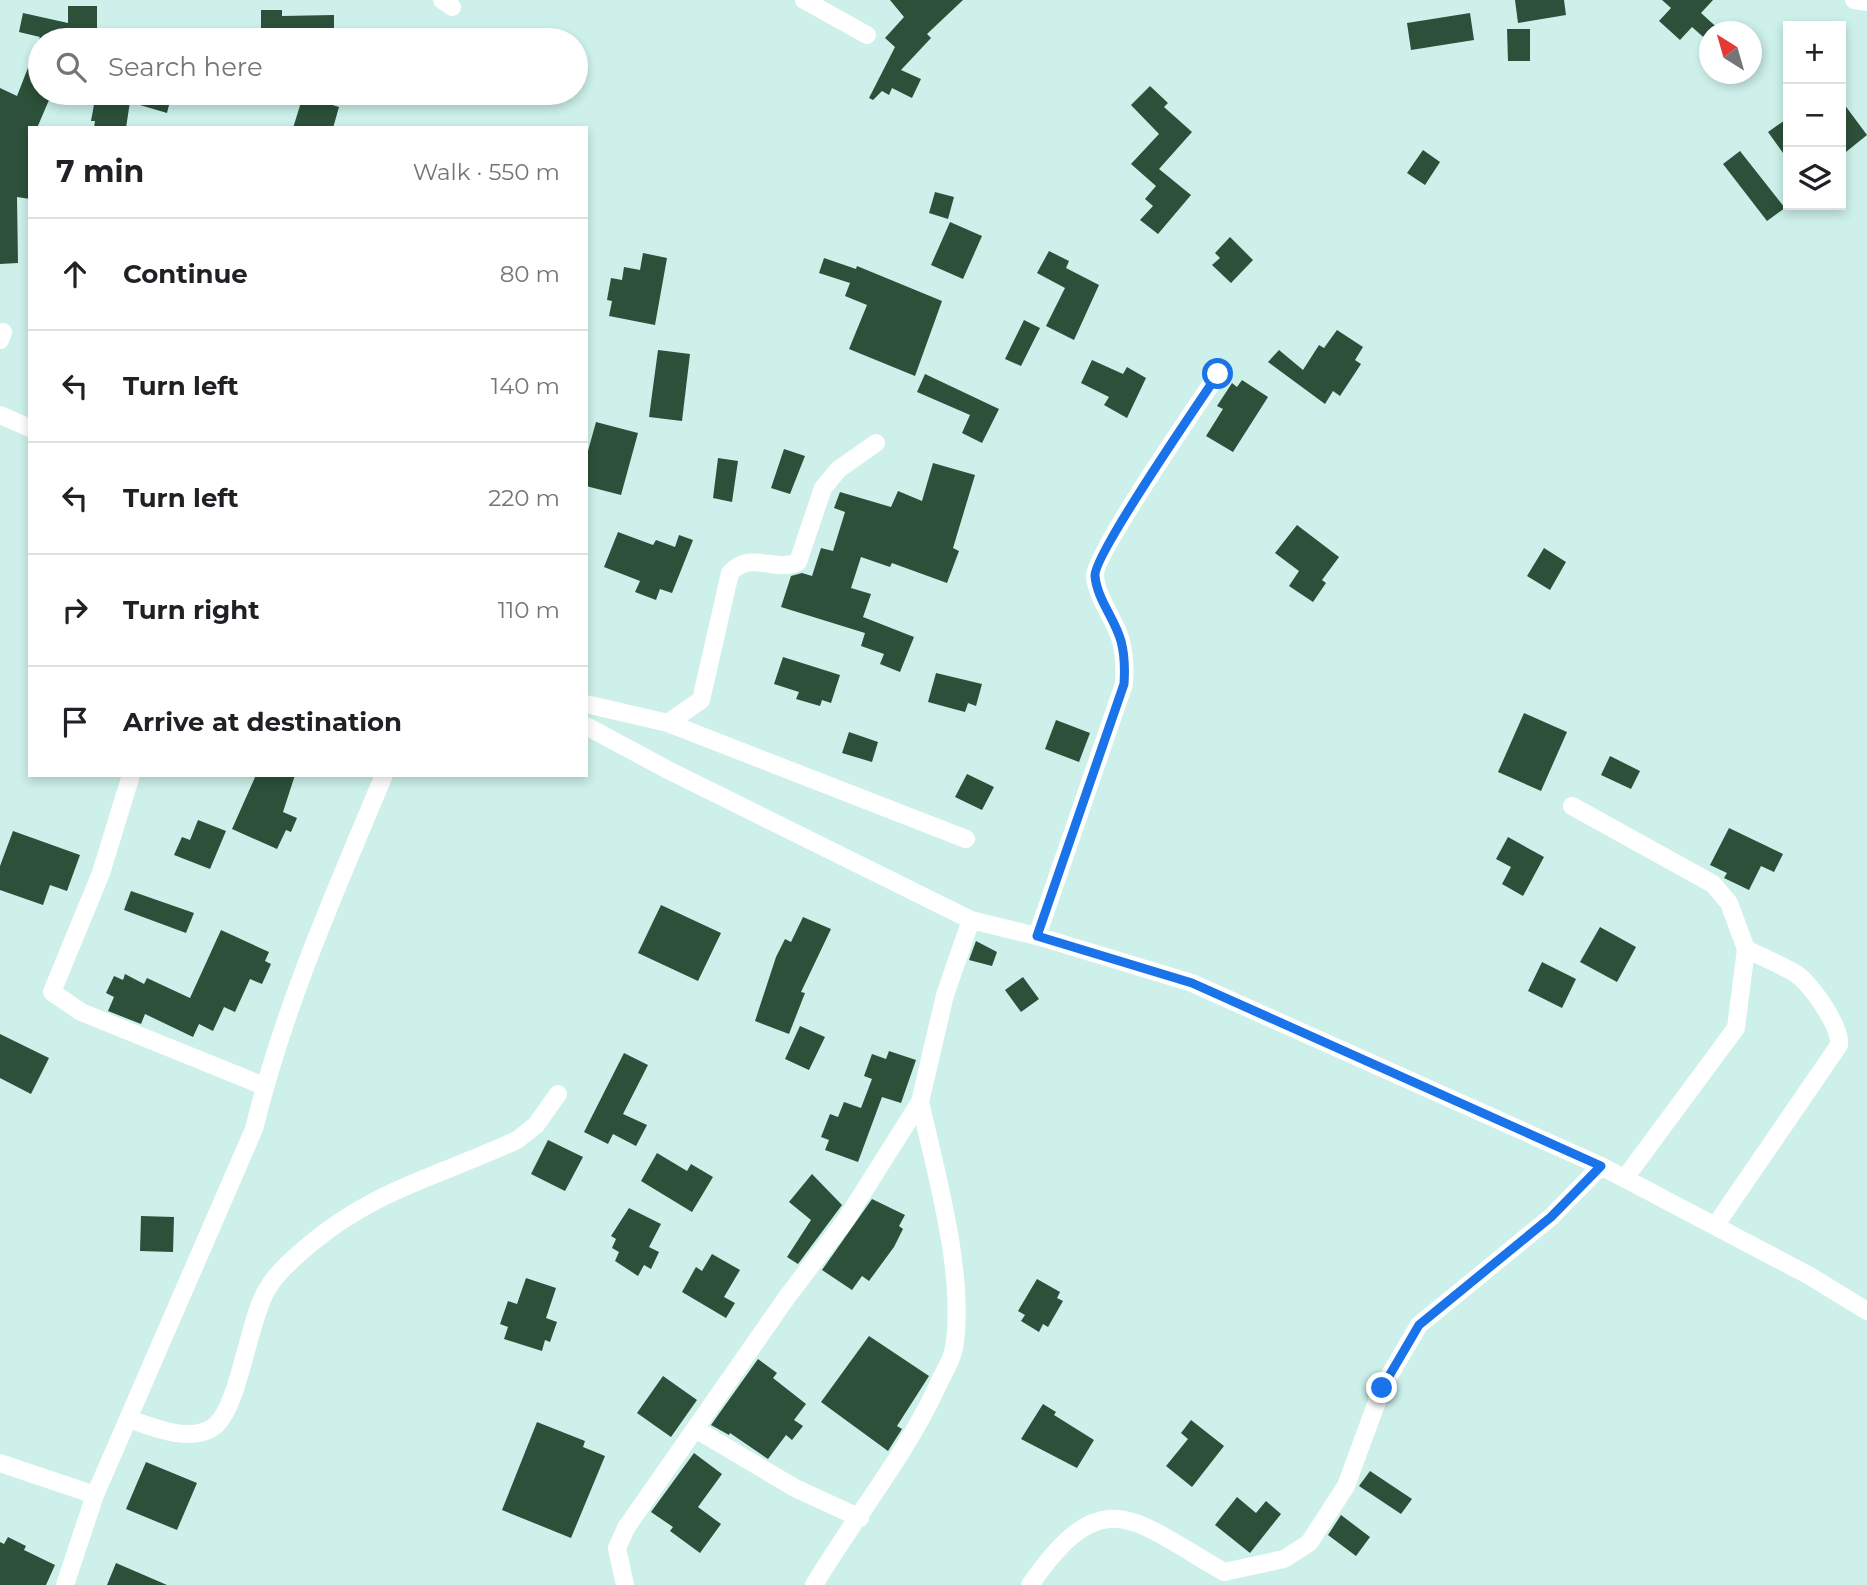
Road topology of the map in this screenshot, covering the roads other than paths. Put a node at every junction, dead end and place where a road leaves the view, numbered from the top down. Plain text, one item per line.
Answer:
1 (804, 0) edge
2 (1854, 0) edge
3 (1867, 2) edge
4 (867, 35) dead end
5 (1218, 374) dead end
6 (0, 415) edge
7 (28, 427) edge
8 (876, 443) dead end
9 (588, 704) edge
10 (668, 723) junction
11 (588, 727) edge
12 (130, 777) edge
13 (383, 777) edge
14 (1572, 806) dead end
15 (966, 839) dead end
16 (971, 920) junction
17 (1037, 936) junction
18 (1746, 949) junction
19 (264, 1086) junction
20 (558, 1094) dead end
21 (920, 1102) junction
22 (1601, 1166) junction
23 (1625, 1178) junction
24 (1715, 1226) junction
25 (1867, 1311) edge
26 (129, 1419) junction
27 (697, 1430) junction
28 (0, 1463) edge
29 (95, 1495) junction
30 (860, 1518) junction
31 (65, 1585) edge
32 (625, 1585) edge
33 (814, 1585) edge
34 (1030, 1585) edge

1 - 4 street
2 - 3 street
5 - 17 street
6 - 7 street
8 - 10 street
9 - 10 street
10 - 15 street
11 - 16 street
12 - 19 street
13 - 19 street
14 - 18 street
16 - 17 street
16 - 21 street
17 - 22 street
18 - 23 street
18 - 24 street
19 - 26 street
20 - 26 street
21 - 27 street
21 - 30 street
22 - 23 street
22 - 34 street
23 - 24 street
24 - 25 street
26 - 29 street
27 - 30 street
27 - 32 street
28 - 29 street
29 - 31 street
30 - 33 street

